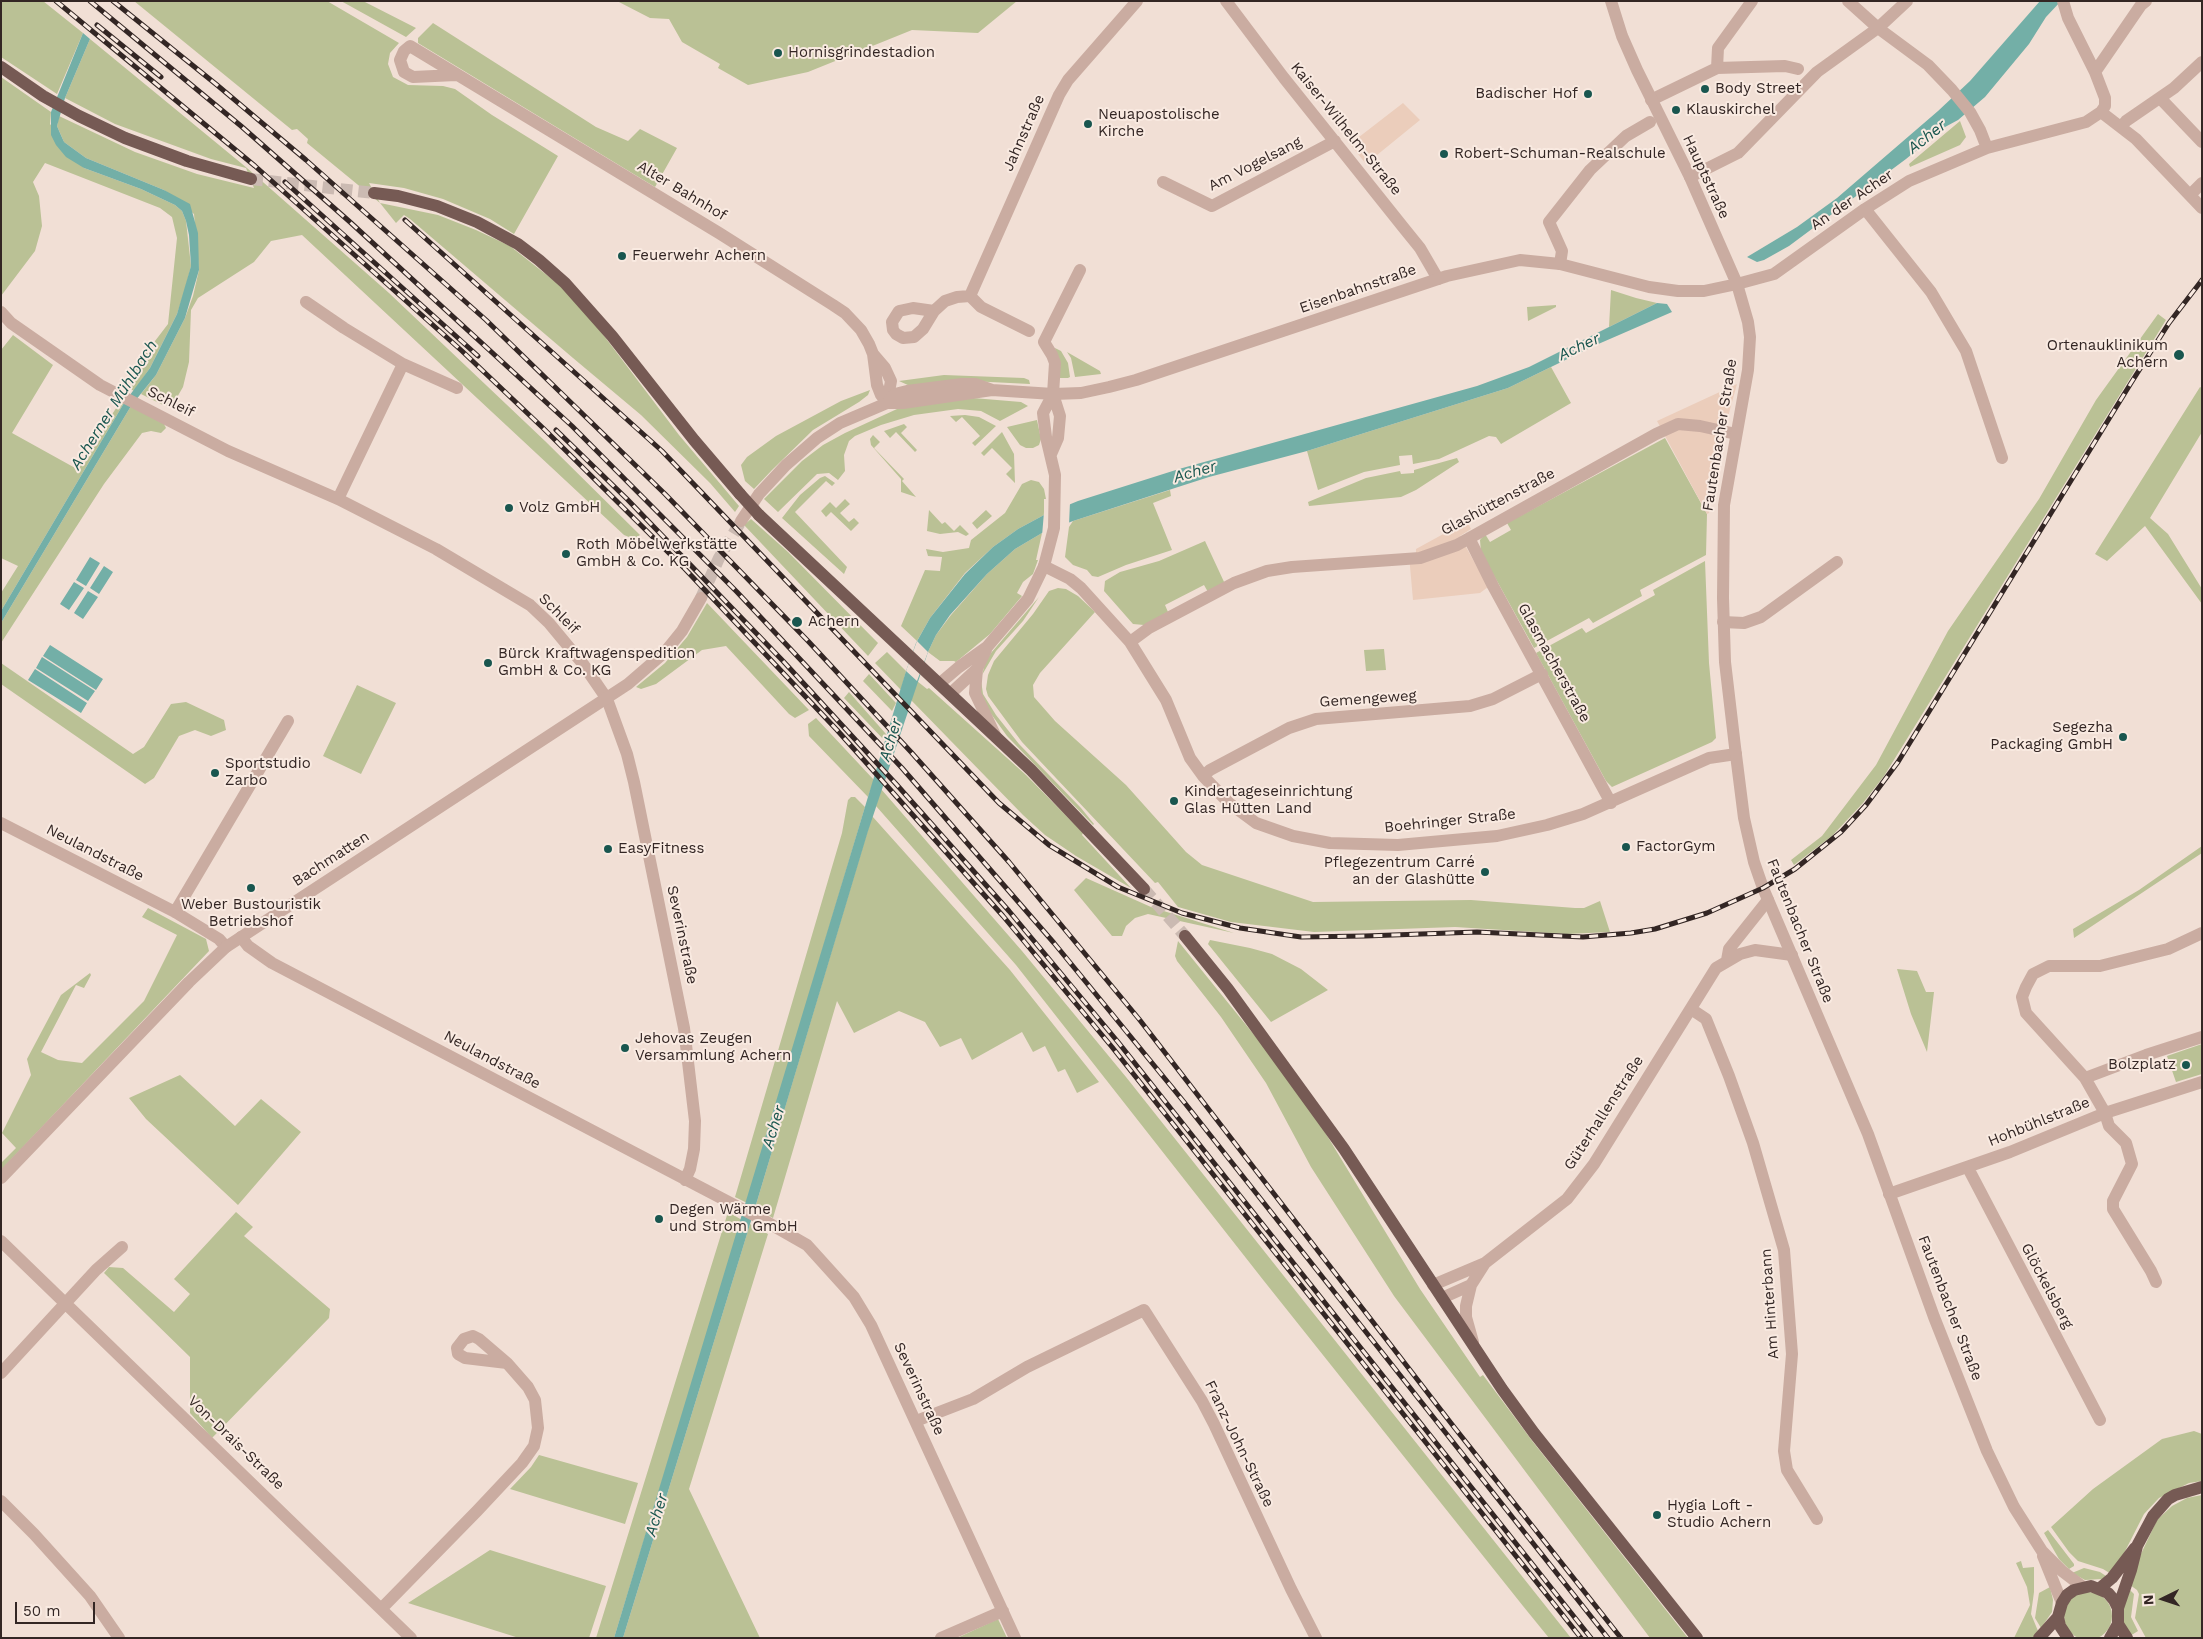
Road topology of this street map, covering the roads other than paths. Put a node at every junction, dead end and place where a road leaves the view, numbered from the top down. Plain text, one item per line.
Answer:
1 (1137, 1) edge
2 (1226, 1) edge
3 (1611, 1) edge
4 (1752, 1) edge
5 (1848, 1) edge
6 (1907, 1) edge
7 (2063, 1) edge
8 (2146, 1) edge
9 (1878, 28) junction
10 (2202, 62) edge
11 (1, 67) edge
12 (1717, 68) junction
13 (1798, 69) junction
14 (1816, 72) junction
15 (2095, 72) junction
16 (456, 75) dead end
17 (1803, 84) junction
18 (2160, 98) junction
19 (1651, 100) junction
20 (2102, 112) junction
21 (1650, 122) dead end
22 (2121, 127) junction
23 (1335, 141) junction
24 (2202, 142) edge
25 (1987, 148) junction
26 (1690, 177) junction
27 (251, 179) tunnel mouth
28 (1163, 182) dead end
29 (2202, 183) edge
30 (374, 193) tunnel mouth
31 (2190, 195) junction
32 (2202, 208) edge
33 (1865, 209) junction
34 (1560, 264) junction
35 (1080, 270) dead end
36 (1438, 279) junction
37 (1737, 284) junction
38 (970, 296) junction
39 (306, 302) dead end
40 (934, 311) dead end
41 (1, 312) edge
42 (1029, 331) dead end
43 (404, 364) junction
44 (457, 388) dead end
45 (1053, 394) junction
46 (887, 403) junction
47 (1736, 434) junction
48 (2002, 458) dead end
49 (338, 499) junction
50 (741, 521) tunnel mouth
51 (1469, 538) junction
52 (1837, 562) dead end
53 (1044, 566) junction
54 (701, 598) tunnel mouth
55 (1724, 622) junction
56 (1130, 642) junction
57 (987, 647) junction
58 (977, 668) junction
59 (1542, 674) junction
60 (939, 684) junction
61 (950, 694) junction
62 (607, 699) junction
63 (288, 720) dead end
64 (997, 739) junction
65 (1736, 754) junction
66 (1203, 776) junction
67 (1611, 803) junction
68 (1, 823) edge
69 (1144, 889) tunnel mouth
70 (1768, 900) junction
71 (175, 912) junction
72 (2202, 933) edge
73 (1185, 936) tunnel mouth
74 (241, 937) junction
75 (226, 948) junction
76 (1792, 955) junction
77 (1727, 960) junction
78 (1691, 1009) junction
79 (2202, 1037) edge
80 (2085, 1078) junction
81 (2202, 1082) edge
82 (2105, 1113) junction
83 (1968, 1168) junction
84 (1, 1178) edge
85 (685, 1180) junction
86 (1889, 1194) junction
87 (733, 1205) joint
88 (1, 1240) edge
89 (122, 1248) dead end
90 (1485, 1262) junction
91 (2156, 1282) dead end
92 (1433, 1285) junction
93 (1472, 1285) junction
94 (1442, 1298) junction
95 (66, 1303) junction
96 (1475, 1349) junction
97 (507, 1363) dead end
98 (1, 1373) edge
99 (2100, 1420) dead end
100 (916, 1421) junction
101 (2202, 1487) edge
102 (1, 1501) edge
103 (1817, 1518) dead end
104 (2137, 1546) junction
105 (2042, 1551) junction
106 (2083, 1587) junction
107 (2100, 1588) junction
108 (2062, 1603) junction
109 (382, 1608) junction
110 (2118, 1608) junction
111 (1003, 1610) junction
112 (2058, 1617) junction
113 (2118, 1624) junction
114 (119, 1638) edge
115 (411, 1638) edge
116 (941, 1638) edge
117 (1015, 1638) edge
118 (1316, 1638) edge
119 (1697, 1638) edge
120 (2039, 1638) edge
121 (2068, 1638) edge
122 (2110, 1638) edge
123 (2126, 1638) edge

1 - 38 street, Jahnstraße
2 - 23 street, Kaiser-Wilhelm-Straße
3 - 19 street, Hauptstraße
4 - 12 street
5 - 9 street
6 - 9 street
7 - 15 street
8 - 15 street
9 - 14 street
9 - 25 street
10 - 18 street
11 - 27 main road
12 - 13 street
12 - 19 street
13 - 14 street
13 - 17 street
14 - 17 street
15 - 20 street
16 - 46 street, Alter Bahnhof
17 - 26 street
18 - 22 street
18 - 24 street
19 - 26 street, Hauptstraße
20 - 22 street
20 - 25 street, An der Acher
21 - 34 street
22 - 31 street
23 - 28 street, Am Vogelsang
23 - 36 street, Kaiser-Wilhelm-Straße
25 - 33 street, An der Acher
26 - 37 street, Hauptstraße
29 - 31 street
30 - 60 main road, bridge
31 - 32 street
33 - 37 street, An der Acher
33 - 48 street
34 - 36 street, Eisenbahnstraße
34 - 37 street, Eisenbahnstraße
35 - 45 street
36 - 45 street, Eisenbahnstraße
37 - 47 street, Fautenbacher Straße
38 - 40 street
38 - 42 street
39 - 43 street
41 - 49 street, Schleif
43 - 44 street
43 - 49 street
45 - 46 street, Eisenbahnstraße
45 - 53 street
46 - 50 street, Eisenbahnstraße
47 - 51 street, Glashüttenstraße
47 - 55 street, Fautenbacher Straße
49 - 62 street, Schleif
51 - 56 street, Glashüttenstraße
51 - 59 street, Glasmacherstraße
52 - 55 street
53 - 56 street, Boehringer Straße
53 - 57 street
54 - 62 street, Bachmatten
55 - 65 street, Fautenbacher Straße
56 - 66 street, Boehringer Straße
57 - 58 street
57 - 60 street
58 - 61 street
58 - 64 street
59 - 66 street, Gemengeweg
59 - 67 street, Glasmacherstraße
60 - 61 main road
61 - 64 main road
62 - 74 street, Bachmatten
62 - 85 street, Severinstraße
63 - 71 street
64 - 69 main road
65 - 67 street, Boehringer Straße
65 - 70 street, Fautenbacher Straße
66 - 67 street, Boehringer Straße
68 - 71 street, Neulandstraße
70 - 76 street, Fautenbacher Straße
70 - 77 street, Güterhallenstraße
71 - 75 street, Neulandstraße
72 - 80 street
73 - 92 main road
74 - 75 street, Bachmatten
74 - 85 street, Neulandstraße
75 - 84 street, Bachmatten
76 - 77 street, Güterhallenstraße
76 - 86 street, Fautenbacher Straße
77 - 78 street, Güterhallenstraße
78 - 90 street, Güterhallenstraße
78 - 103 street, Am Hinterbann
79 - 80 street
80 - 82 street
81 - 82 street, Hohbühlstraße
82 - 83 street, Hohbühlstraße
82 - 91 street
83 - 86 street, Hohbühlstraße
83 - 99 street, Glöckelsberg
85 - 87 street, Neulandstraße
86 - 105 street, Fautenbacher Straße
87 - 100 street, Severinstraße
88 - 95 street, Von-Drais-Straße
89 - 95 street
90 - 92 street, Güterhallenstraße
90 - 93 street, Güterhallenstraße
92 - 94 main road
93 - 94 street
93 - 96 street, Güterhallenstraße
94 - 96 main road
95 - 98 street
95 - 109 street, Von-Drais-Straße
96 - 119 main road
97 - 109 street
100 - 111 street, Severinstraße
100 - 118 street, Franz-John-Straße
101 - 104 main road
102 - 114 street
104 - 107 main road
104 - 110 main road
105 - 106 street, Fautenbacher Straße
105 - 108 street, Fautenbacher Straße
106 - 107 main road
106 - 108 main road
107 - 110 main road
108 - 112 main road
109 - 115 street, Von-Drais-Straße
110 - 113 main road
111 - 116 street
111 - 117 street, Severinstraße
112 - 120 main road
112 - 121 main road
113 - 122 main road
113 - 123 main road

